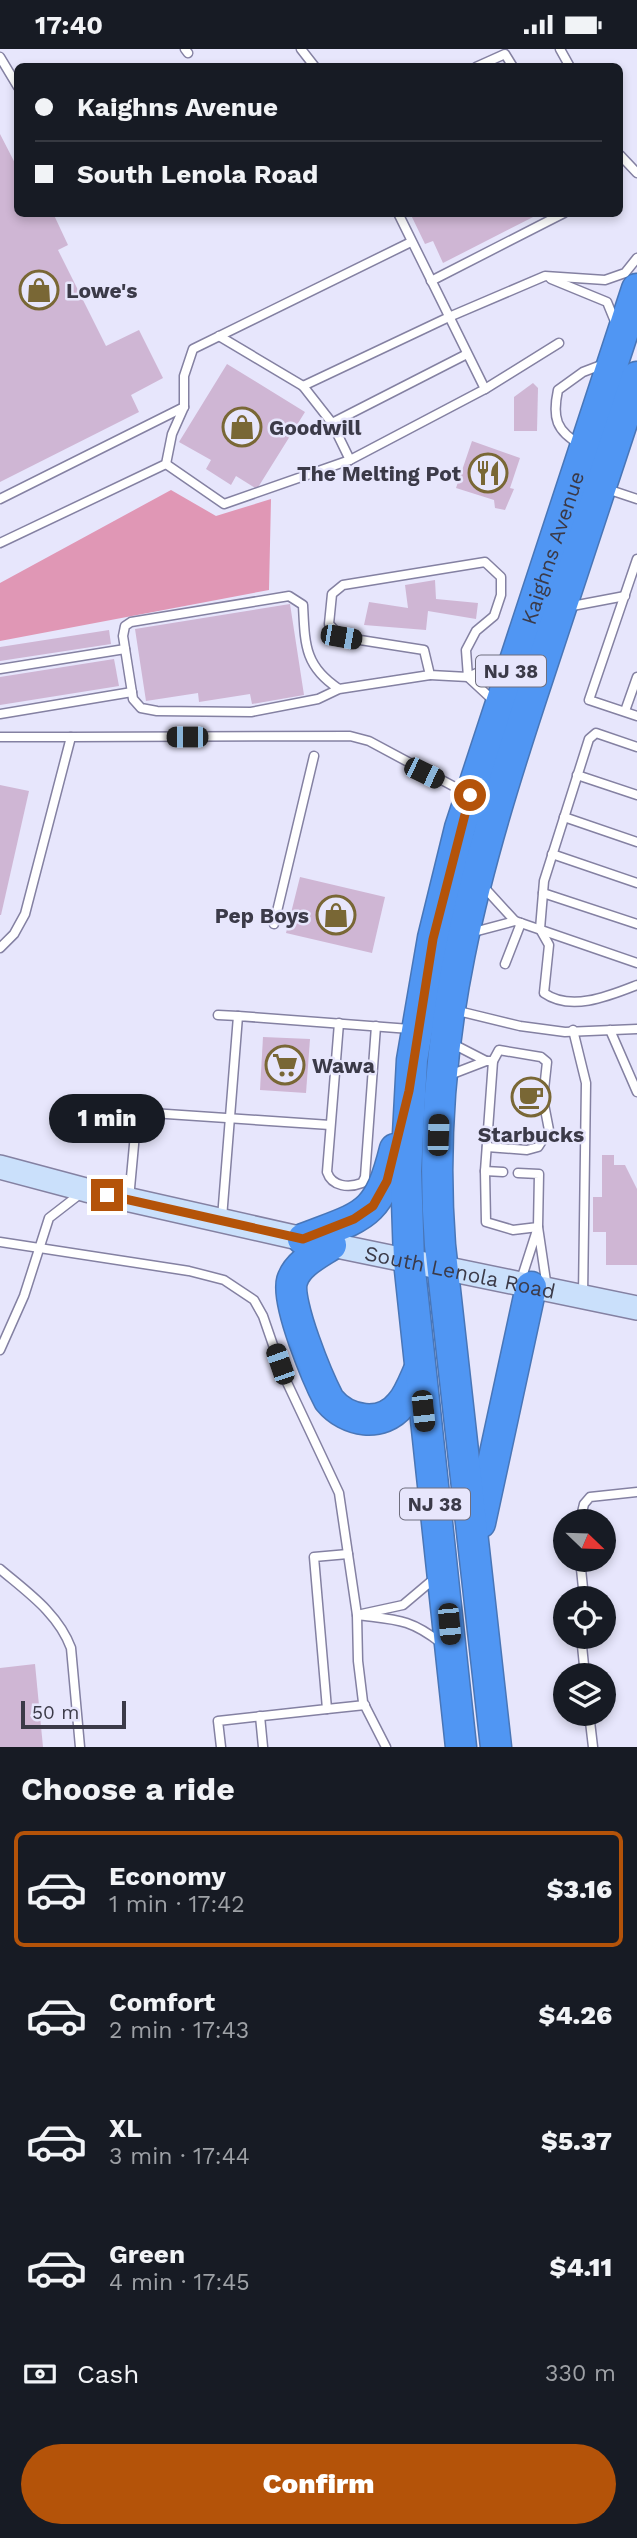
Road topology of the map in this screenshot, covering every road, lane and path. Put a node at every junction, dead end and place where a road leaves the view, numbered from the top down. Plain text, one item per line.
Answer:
1 (301, 49) edge
2 (0, 57) edge
3 (312, 63) edge
4 (485, 63) edge
5 (511, 63) edge
6 (14, 80) edge
7 (623, 158) edge
8 (627, 163) junction
9 (637, 163) edge
10 (637, 173) edge
11 (400, 217) edge
12 (556, 217) edge
13 (411, 242) junction
14 (637, 258) edge
15 (545, 276) junction
16 (431, 281) junction
17 (637, 289) edge
18 (449, 317) junction
19 (219, 337) junction
20 (559, 342) dead end
21 (467, 354) junction
22 (628, 369) edge
23 (303, 386) junction
24 (485, 389) junction
25 (184, 407) junction
26 (332, 423) junction
27 (585, 447) junction
28 (350, 460) junction
29 (166, 464) junction
30 (601, 487) junction
31 (0, 499) edge
32 (637, 499) edge
33 (0, 543) edge
34 (637, 563) edge
35 (625, 596) junction
36 (561, 608) junction
37 (125, 649) junction
38 (516, 654) junction
39 (0, 669) edge
40 (430, 675) junction
41 (468, 677) junction
42 (637, 677) edge
43 (339, 689) junction
44 (132, 692) junction
45 (499, 706) junction
46 (625, 712) junction
47 (0, 714) edge
48 (637, 716) edge
49 (0, 737) edge
50 (71, 737) junction
51 (637, 747) edge
52 (314, 756) dead end
53 (577, 775) junction
54 (470, 795) junction
55 (637, 795) edge
56 (564, 817) junction
57 (637, 842) edge
58 (552, 854) junction
59 (475, 877) junction
60 (637, 883) edge
61 (543, 893) junction
62 (518, 922) junction
63 (274, 924) dead end
64 (637, 924) edge
65 (540, 929) junction
66 (462, 935) junction
67 (0, 948) edge
68 (505, 964) dead end
69 (637, 964) edge
70 (637, 985) edge
71 (449, 1009) junction
72 (218, 1015) dead end
73 (238, 1016) junction
74 (338, 1023) junction
75 (376, 1026) junction
76 (416, 1029) junction
77 (573, 1030) junction
78 (610, 1030) junction
79 (637, 1030) edge
80 (445, 1040) junction
81 (490, 1061) junction
82 (441, 1079) junction
83 (409, 1091) junction
84 (637, 1092) edge
85 (230, 1118) junction
86 (330, 1125) junction
87 (487, 1147) junction
88 (0, 1167) edge
89 (485, 1171) junction
90 (503, 1172) dead end
91 (518, 1173) dead end
92 (86, 1190) junction
93 (129, 1200) junction
94 (221, 1221) junction
95 (538, 1227) junction
96 (0, 1242) edge
97 (317, 1242) junction
98 (38, 1249) junction
99 (409, 1261) junction
100 (442, 1268) junction
101 (533, 1287) junction
102 (583, 1299) junction
103 (637, 1308) edge
104 (0, 1350) edge
105 (419, 1369) junction
106 (637, 1492) edge
107 (583, 1509) edge
108 (475, 1551) junction
109 (348, 1554) junction
110 (0, 1569) edge
111 (444, 1569) junction
112 (357, 1615) junction
113 (452, 1651) junction
114 (365, 1705) junction
115 (327, 1709) junction
116 (260, 1716) junction
117 (591, 1726) edge
118 (80, 1747) edge
119 (222, 1747) edge
120 (263, 1747) edge
121 (386, 1747) edge
122 (461, 1747) edge
123 (496, 1747) edge
124 (593, 1747) edge

1 - 3 lane
2 - 6 lane
4 - 5 lane
7 - 8 lane
8 - 9 lane
8 - 10 lane
11 - 13 lane
12 - 16 lane
13 - 16 lane
13 - 19 lane
14 - 15 lane
15 - 18 lane
15 - 22 lane
16 - 18 lane
17 - 22 highway, Kaighns Avenue / NJ 38
18 - 21 lane
18 - 23 lane
19 - 23 lane
19 - 25 lane
20 - 24 lane
21 - 24 lane
21 - 26 lane
22 - 27 highway, Kaighns Avenue / NJ 38
22 - 27 lane
22 - 30 highway, Kaighns Avenue / NJ 38
23 - 26 lane
24 - 28 lane
25 - 29 lane
25 - 31 lane
26 - 28 lane
27 - 38 highway, Kaighns Avenue / NJ 38
28 - 29 lane
29 - 33 lane
30 - 32 lane
30 - 36 highway, Kaighns Avenue / NJ 38
34 - 35 lane
35 - 36 lane
35 - 46 lane
36 - 59 highway, Kaighns Avenue / NJ 38
37 - 39 lane
37 - 43 lane
37 - 44 lane
38 - 41 lane
38 - 45 highway, Kaighns Avenue / NJ 38
40 - 41 lane
40 - 41 lane
40 - 43 lane
41 - 45 lane
42 - 46 lane
43 - 44 lane
44 - 47 lane
45 - 54 highway, Kaighns Avenue / NJ 38
46 - 48 lane
49 - 50 lane
50 - 54 lane
50 - 67 lane
51 - 53 lane
52 - 63 lane
53 - 55 lane
53 - 56 lane
54 - 76 highway, Kaighns Avenue / NJ 38
56 - 57 lane
56 - 58 lane
58 - 60 lane
58 - 61 lane
59 - 62 lane
59 - 66 highway, Kaighns Avenue / NJ 38
61 - 64 lane
61 - 65 lane
62 - 65 lane
62 - 66 lane
62 - 68 lane
65 - 69 lane
65 - 70 lane
66 - 71 highway, Kaighns Avenue / NJ 38
71 - 77 lane
71 - 80 highway, Kaighns Avenue / NJ 38
72 - 73 lane
73 - 74 lane
73 - 85 lane
74 - 75 lane
74 - 86 lane
75 - 76 lane
75 - 86 lane
76 - 83 highway, Kaighns Avenue / NJ 38
77 - 78 lane
77 - 102 lane
78 - 79 lane
78 - 84 lane
80 - 81 lane
80 - 82 highway, Kaighns Avenue / NJ 38
81 - 82 lane
81 - 87 lane
81 - 87 lane
82 - 100 highway, Kaighns Avenue / NJ 38
83 - 97 highway
83 - 99 highway, Kaighns Avenue / NJ 38
85 - 86 lane
85 - 93 lane
85 - 94 lane
87 - 89 lane
88 - 92 street, South Lenola Road
89 - 90 lane
89 - 95 lane
91 - 95 lane
92 - 93 street, South Lenola Road
92 - 98 lane
93 - 94 street, South Lenola Road
94 - 97 street, South Lenola Road
95 - 101 lane
95 - 101 lane
96 - 98 lane
97 - 99 street, South Lenola Road
97 - 105 highway
98 - 104 lane
98 - 109 lane
99 - 100 street, South Lenola Road
99 - 105 highway, NJ 38
100 - 101 street, South Lenola Road
100 - 108 highway, NJ 38
101 - 102 street, South Lenola Road
101 - 108 highway
102 - 103 street, South Lenola Road
105 - 111 highway, NJ 38
106 - 107 lane
108 - 123 highway, NJ 38
109 - 112 lane
109 - 115 lane
110 - 118 lane
111 - 112 lane
111 - 113 highway, NJ 38
112 - 113 lane
112 - 114 lane
113 - 122 highway, NJ 38
114 - 115 lane
114 - 121 lane
115 - 116 lane
116 - 119 lane
116 - 120 lane
117 - 124 lane

